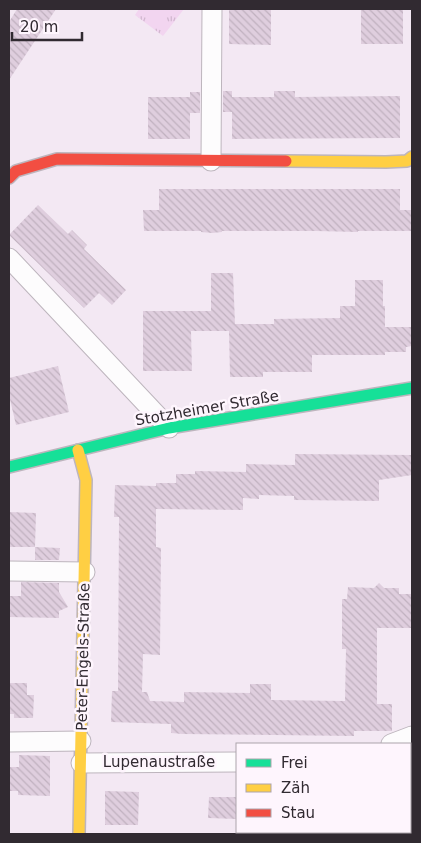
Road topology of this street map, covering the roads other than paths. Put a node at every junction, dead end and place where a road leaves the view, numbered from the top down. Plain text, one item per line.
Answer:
1 (212, 9) edge
2 (412, 157) edge
3 (211, 161) junction
4 (9, 178) edge
5 (9, 258) edge
6 (412, 388) edge
7 (168, 428) junction
8 (78, 450) junction
9 (9, 467) edge
10 (9, 571) edge
11 (85, 572) junction
12 (412, 736) edge
13 (81, 741) junction
14 (9, 742) edge
15 (394, 743) edge
16 (236, 762) edge
17 (80, 763) junction
18 (79, 834) edge

1 - 3 street
2 - 3 street
3 - 4 street
5 - 7 street
6 - 7 street, Stotzheimer Straße
7 - 8 street, Stotzheimer Straße
8 - 9 street, Stotzheimer Straße
8 - 11 street, Peter-Engels-Straße
10 - 11 street, Peter-Engels-Straße
11 - 13 street, Peter-Engels-Straße
12 - 15 street
13 - 14 street, Peter-Engels-Straße
13 - 17 street, Peter-Engels-Straße
16 - 17 street, Lupenaustraße
17 - 18 street, Peter-Engels-Straße

